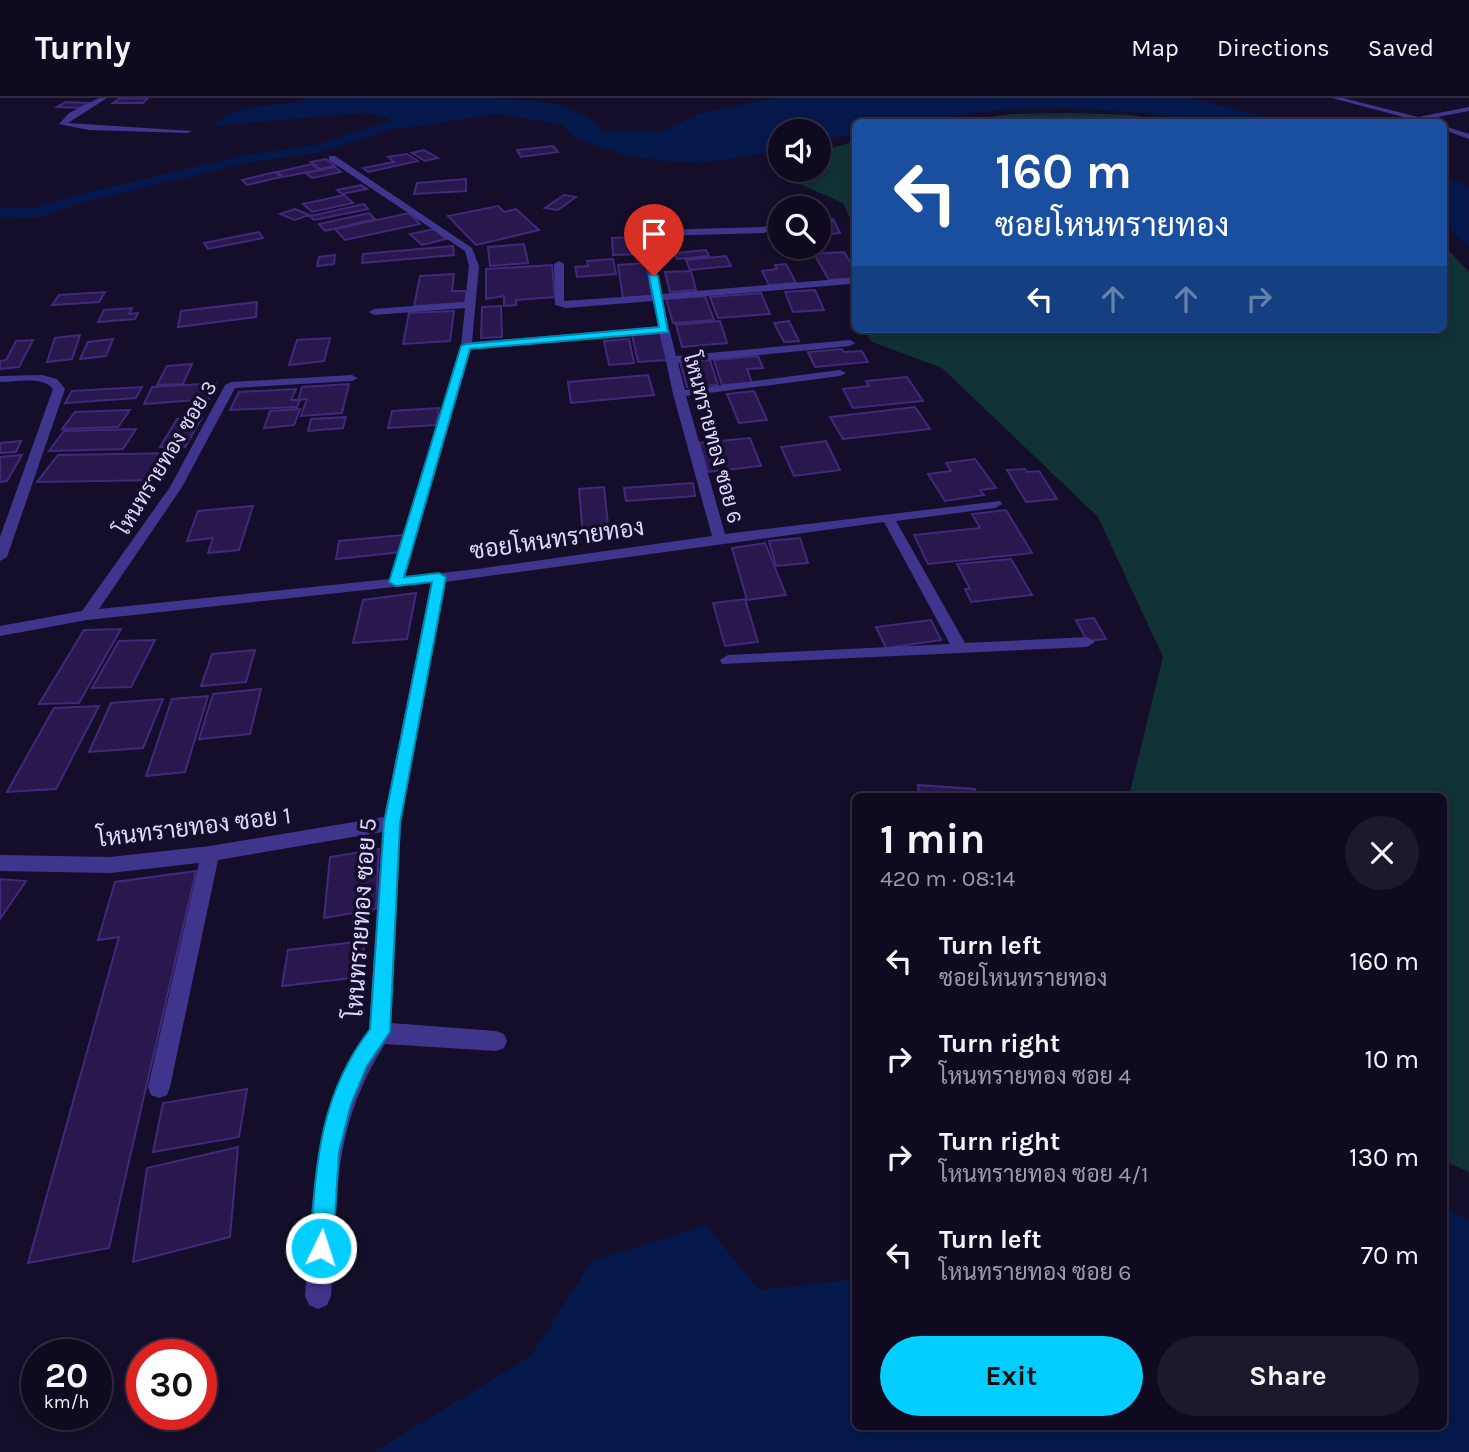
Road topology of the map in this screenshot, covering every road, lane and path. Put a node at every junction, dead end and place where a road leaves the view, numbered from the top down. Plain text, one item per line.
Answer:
1 (104, 98) edge
2 (1335, 98) edge
3 (1469, 109) edge
4 (1418, 119) joint
5 (1447, 129) edge
6 (188, 131) dead end
7 (1469, 136) edge
8 (332, 158) dead end
9 (768, 229) edge
10 (559, 264) dead end
11 (850, 281) dead end
12 (656, 298) junction
13 (470, 305) junction
14 (374, 312) dead end
15 (664, 330) junction
16 (850, 343) dead end
17 (466, 346) junction
18 (671, 360) junction
19 (840, 373) dead end
20 (0, 379) edge
21 (352, 379) dead end
22 (678, 394) junction
23 (995, 504) dead end
24 (888, 518) junction
25 (720, 539) junction
26 (0, 557) edge
27 (439, 577) junction
28 (396, 582) junction
29 (87, 615) junction
30 (0, 631) edge
31 (1087, 642) dead end
32 (960, 648) junction
33 (728, 660) dead end
34 (392, 823) junction
35 (210, 854) junction
36 (0, 863) edge
37 (380, 1032) junction
38 (496, 1041) dead end
39 (159, 1087) dead end
40 (318, 1297) dead end

1 - 6 street
2 - 4 street
3 - 4 street
5 - 7 street
8 - 13 street
9 - 12 street, โหนทรายทอง ซอย 6
10 - 12 street
11 - 12 street
12 - 15 street, โหนทรายทอง ซอย 6
13 - 14 street
13 - 17 street
15 - 17 street
15 - 18 street, โหนทรายทอง ซอย 6
16 - 18 street
17 - 28 street
18 - 22 street, โหนทรายทอง ซอย 6
19 - 22 street
20 - 26 street
21 - 29 street, โหนทรายทอง ซอย 3
22 - 25 street, โหนทรายทอง ซอย 6
23 - 24 street, ซอยโหนทรายทอง
24 - 25 street, ซอยโหนทรายทอง
24 - 32 street
25 - 27 street, ซอยโหนทรายทอง
27 - 28 street, ซอยโหนทรายทอง
27 - 34 street, โหนทรายทอง ซอย 5
28 - 29 street, ซอยโหนทรายทอง
29 - 30 street, ซอยโหนทรายทอง
31 - 32 street
32 - 33 street
34 - 35 street, โหนทรายทอง ซอย 1
34 - 37 street, โหนทรายทอง ซอย 5
35 - 36 street, โหนทรายทอง ซอย 1
35 - 39 street
37 - 38 street
37 - 40 street, โหนทรายทอง ซอย 5

